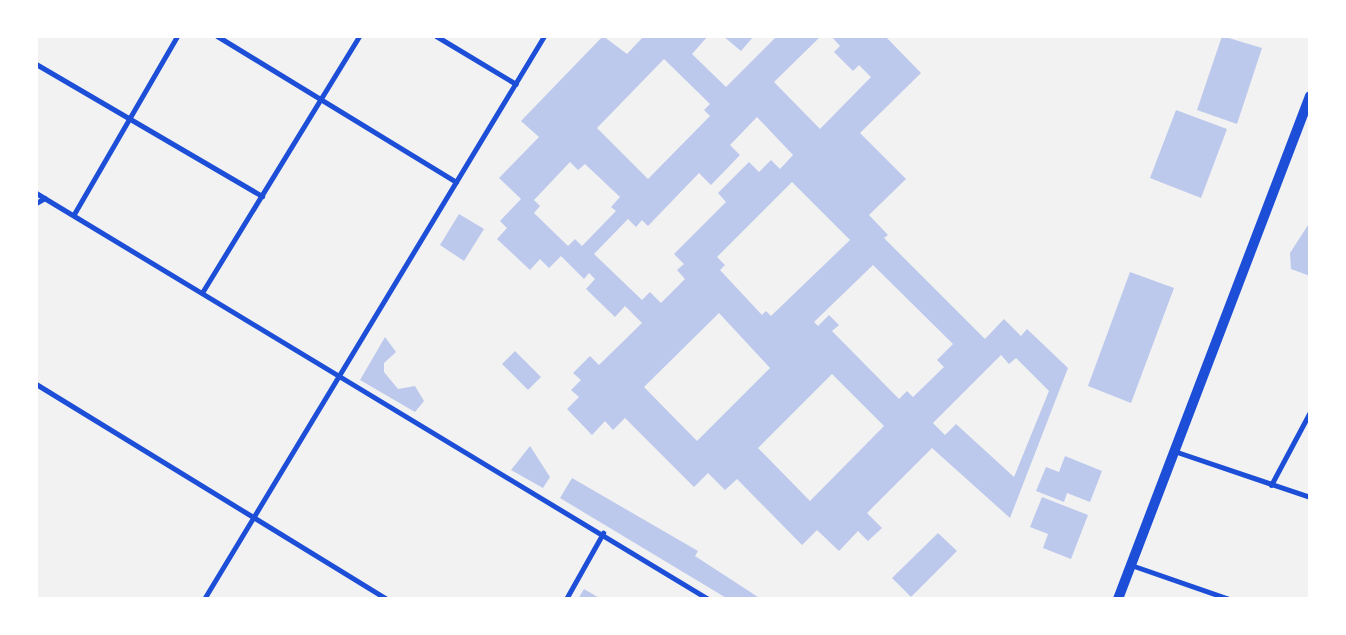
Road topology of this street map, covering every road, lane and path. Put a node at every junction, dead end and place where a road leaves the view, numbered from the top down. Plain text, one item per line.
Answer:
1 (176, 36) edge
2 (217, 36) edge
3 (359, 36) edge
4 (436, 36) edge
5 (544, 36) edge
6 (36, 64) edge
7 (516, 84) junction
8 (1310, 96) edge
9 (322, 99) junction
10 (129, 119) junction
11 (456, 182) junction
12 (36, 193) edge
13 (262, 196) junction
14 (45, 198) junction
15 (36, 203) edge
16 (74, 214) junction
17 (203, 291) junction
18 (340, 378) junction
19 (36, 384) edge
20 (1310, 412) edge
21 (1174, 451) junction
22 (1271, 485) junction
23 (1310, 497) edge
24 (256, 517) junction
25 (603, 533) junction
26 (1131, 564) junction
27 (204, 599) edge
28 (387, 599) edge
29 (566, 599) edge
30 (708, 599) edge
31 (1118, 599) edge
32 (1229, 599) edge

1 - 10 street
2 - 9 street
3 - 9 street
4 - 7 street
5 - 7 street
6 - 10 street
7 - 11 street
8 - 21 main road
9 - 11 street
9 - 13 street
10 - 13 street
10 - 16 street
11 - 18 street
12 - 14 street
13 - 17 street
14 - 15 street
14 - 16 street
16 - 17 street
17 - 18 street
18 - 24 street
18 - 25 street
19 - 24 street
20 - 22 street
21 - 22 street
21 - 26 main road
22 - 23 street
24 - 27 street
24 - 28 street
25 - 29 street
25 - 30 street
26 - 31 main road
26 - 32 street

